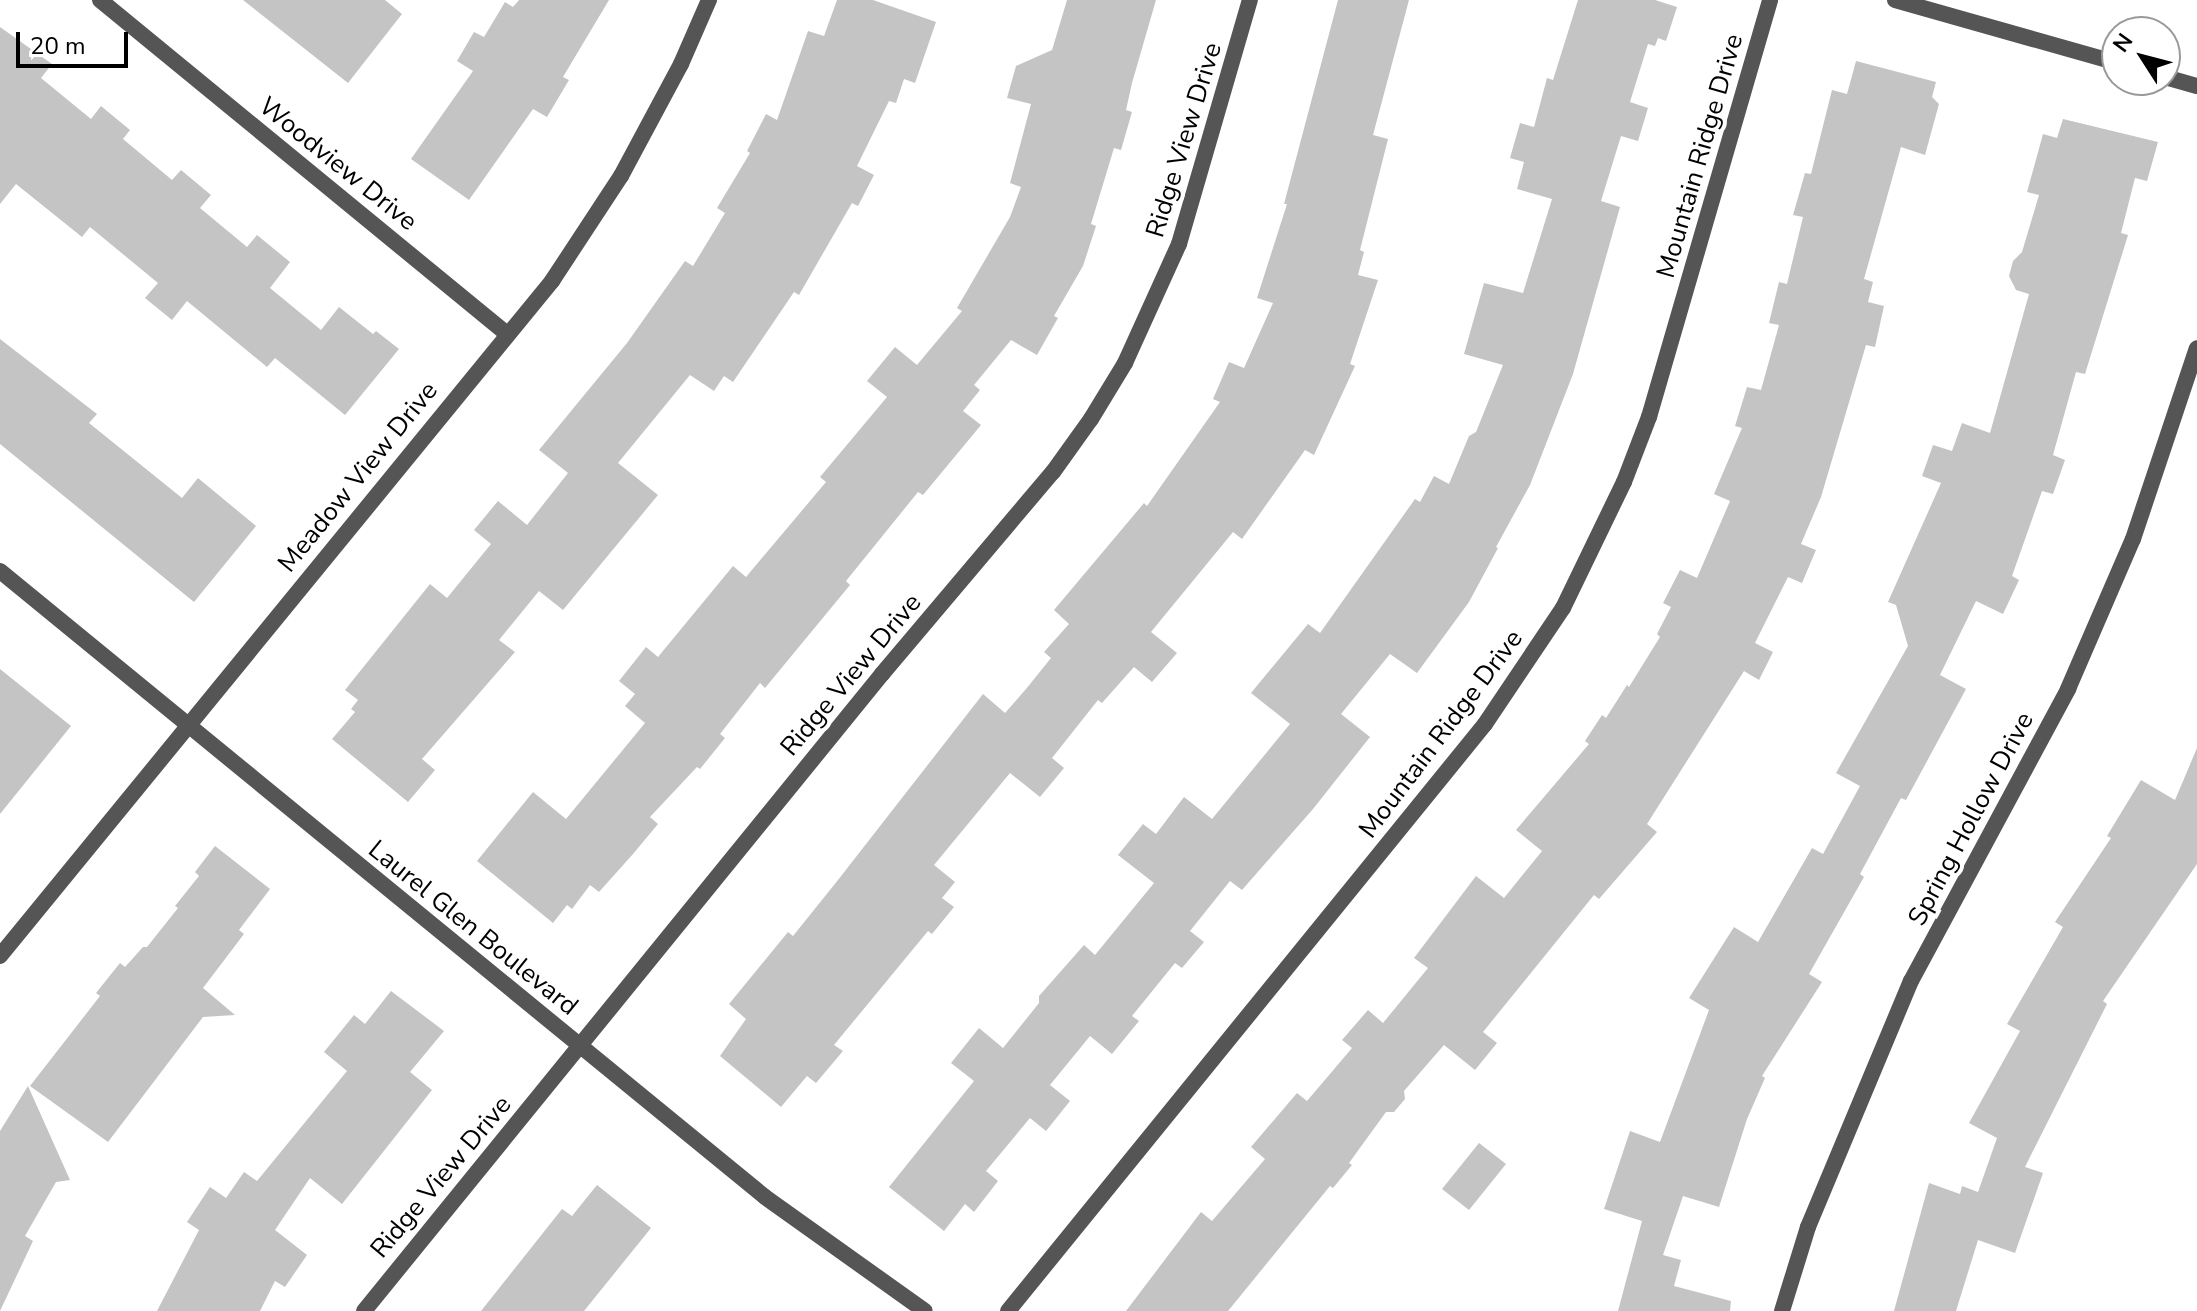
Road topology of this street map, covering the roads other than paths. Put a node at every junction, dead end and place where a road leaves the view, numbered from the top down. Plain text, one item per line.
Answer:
1 (100, 0) edge
2 (709, 0) edge
3 (1250, 0) edge
4 (1770, 0) edge
5 (1895, 0) edge
6 (2101, 58) edge
7 (507, 334) junction
8 (2197, 348) edge
9 (0, 571) edge
10 (186, 724) junction
11 (0, 956) edge
12 (579, 1046) junction
13 (364, 1311) edge
14 (925, 1311) edge
15 (1008, 1311) edge
16 (1782, 1311) edge

1 - 7 street, Woodview Drive
2 - 7 street, Meadow View Drive
3 - 12 street, Ridge View Drive
4 - 15 street, Mountain Ridge Drive
5 - 6 street
7 - 10 street, Meadow View Drive
8 - 16 street, Spring Hollow Drive
9 - 10 street, Laurel Glen Boulevard
10 - 11 street, Meadow View Drive
10 - 12 street, Laurel Glen Boulevard
12 - 13 street, Ridge View Drive
12 - 14 street, Laurel Glen Boulevard

